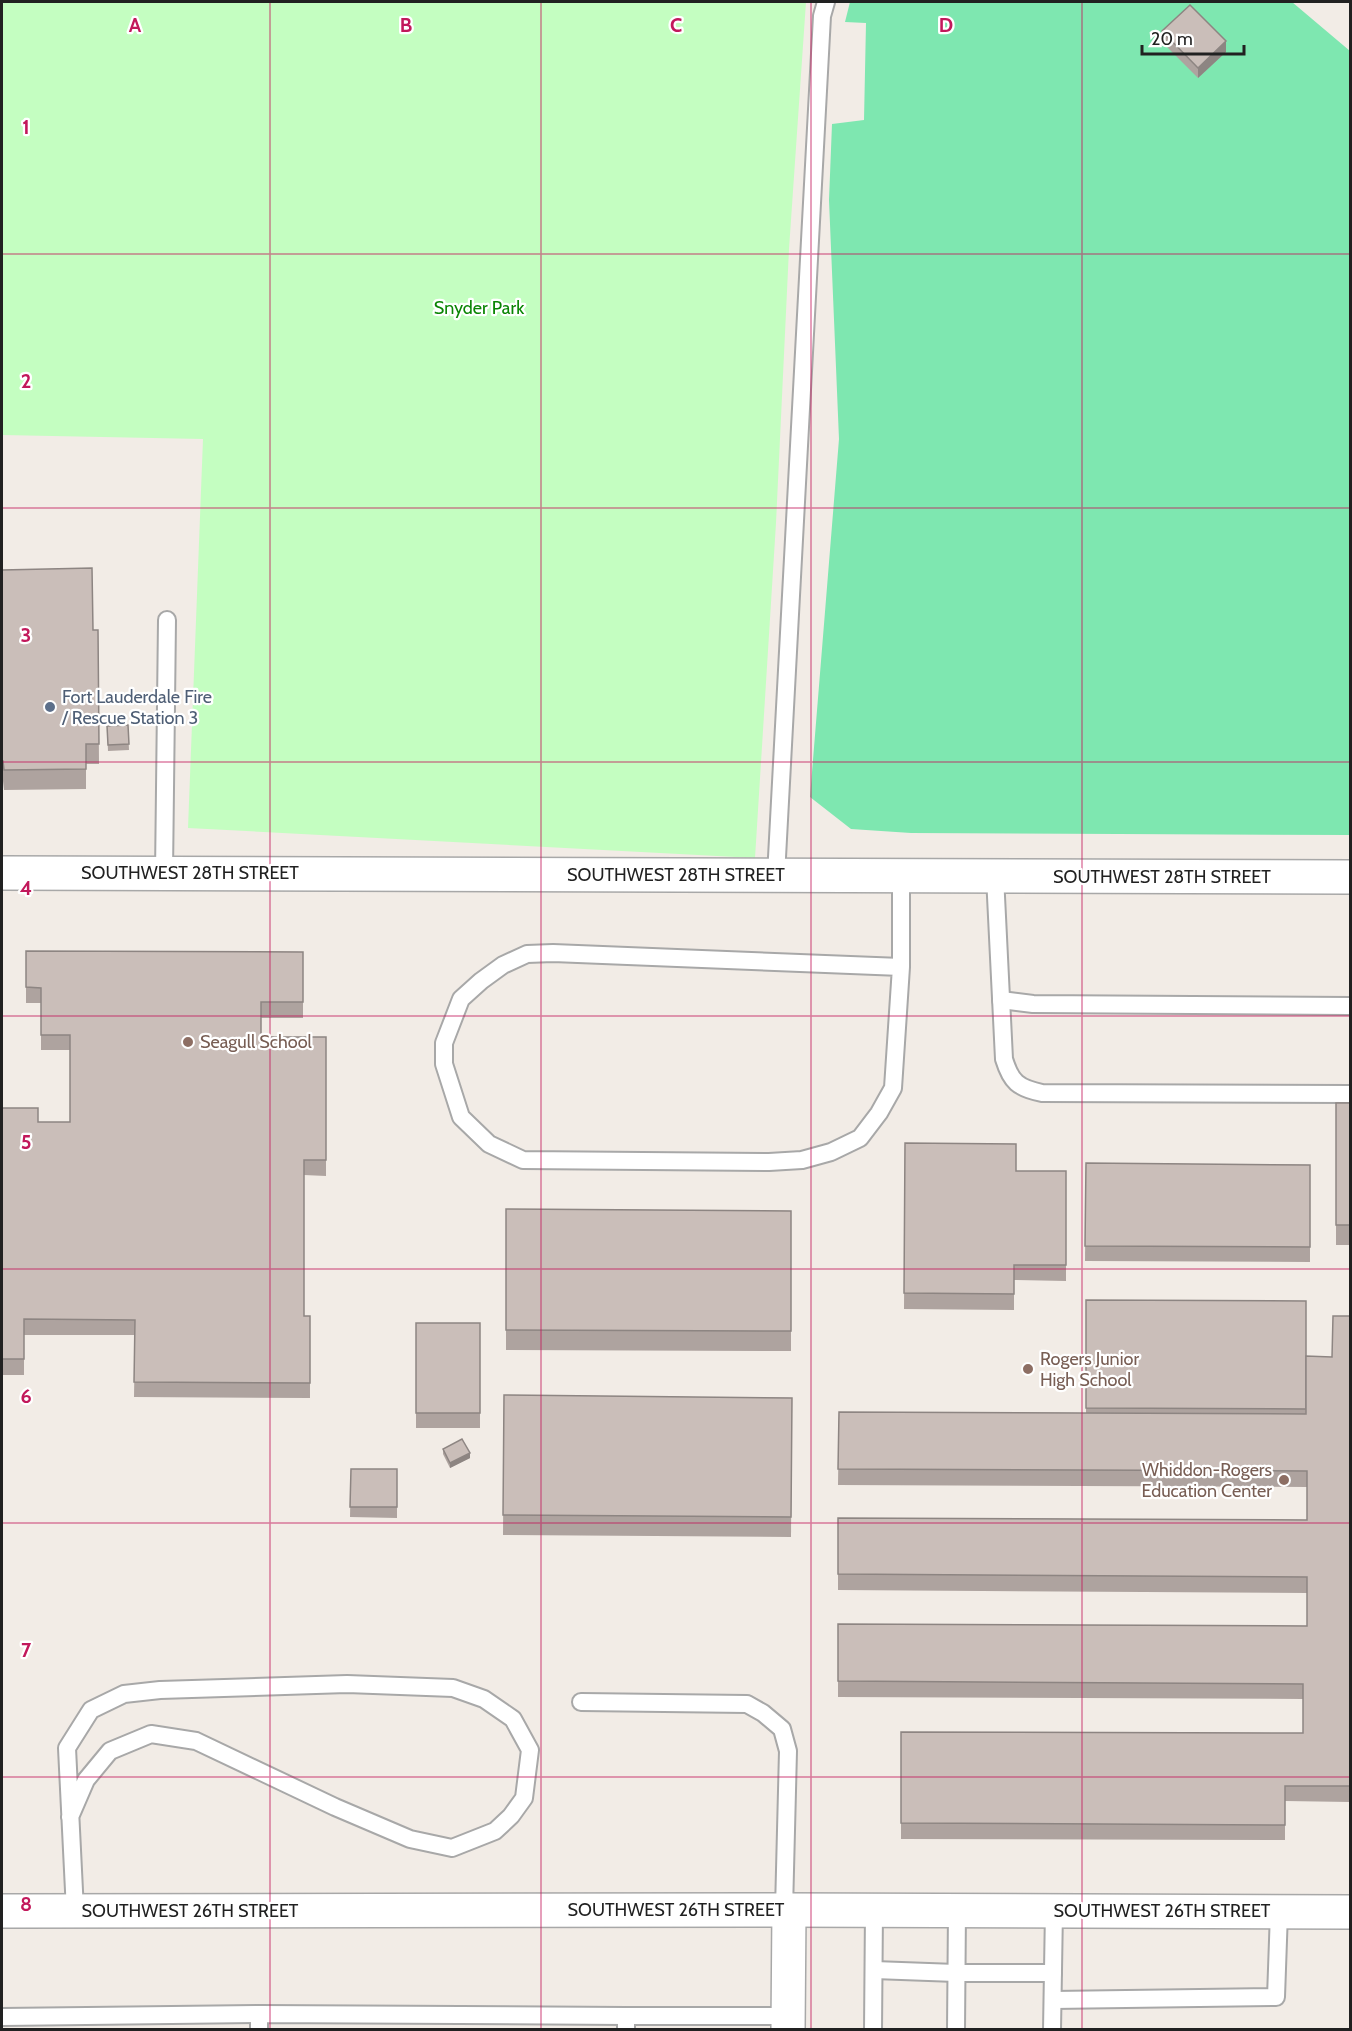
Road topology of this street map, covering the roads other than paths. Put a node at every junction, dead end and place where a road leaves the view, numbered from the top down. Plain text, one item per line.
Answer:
1 (826, 2) edge
2 (167, 620) dead end
3 (2, 873) edge
4 (164, 873) junction
5 (776, 876) junction
6 (901, 876) junction
7 (995, 876) junction
8 (1350, 878) edge
9 (901, 967) junction
10 (1001, 1000) junction
11 (1350, 1006) edge
12 (1350, 1095) edge
13 (581, 1702) dead end
14 (70, 1817) junction
15 (787, 1910) junction
16 (874, 1910) junction
17 (2, 1911) edge
18 (75, 1911) junction
19 (957, 1911) junction
20 (1054, 1911) junction
21 (1279, 1912) junction
22 (1350, 1912) edge
23 (874, 1970) junction
24 (956, 1973) junction
25 (1053, 1973) junction
26 (1053, 2000) junction
27 (2, 2017) edge
28 (259, 2022) edge
29 (626, 2023) edge
30 (788, 2023) edge
31 (873, 2030) edge
32 (956, 2030) edge
33 (1052, 2030) edge

1 - 5 lane
2 - 4 lane
3 - 4 street, SOUTHWEST 28TH STREET
4 - 5 street, SOUTHWEST 28TH STREET
5 - 6 street, SOUTHWEST 28TH STREET
6 - 7 street, SOUTHWEST 28TH STREET
6 - 9 lane
7 - 8 street, SOUTHWEST 28TH STREET
7 - 10 lane
9 - 9 lane
10 - 11 lane
10 - 12 lane
13 - 15 lane
14 - 14 lane
14 - 18 lane
15 - 16 street, SOUTHWEST 26TH STREET
15 - 18 street, SOUTHWEST 26TH STREET
15 - 30 street
16 - 19 street, SOUTHWEST 26TH STREET
16 - 23 lane
17 - 18 street, SOUTHWEST 26TH STREET
19 - 20 street, SOUTHWEST 26TH STREET
19 - 24 lane
20 - 21 street, SOUTHWEST 26TH STREET
20 - 25 lane
21 - 22 street, SOUTHWEST 26TH STREET
21 - 26 lane
23 - 24 lane
23 - 31 lane
24 - 25 lane
24 - 32 lane
25 - 26 lane
26 - 33 lane
27 - 28 lane
28 - 29 lane
29 - 30 lane

